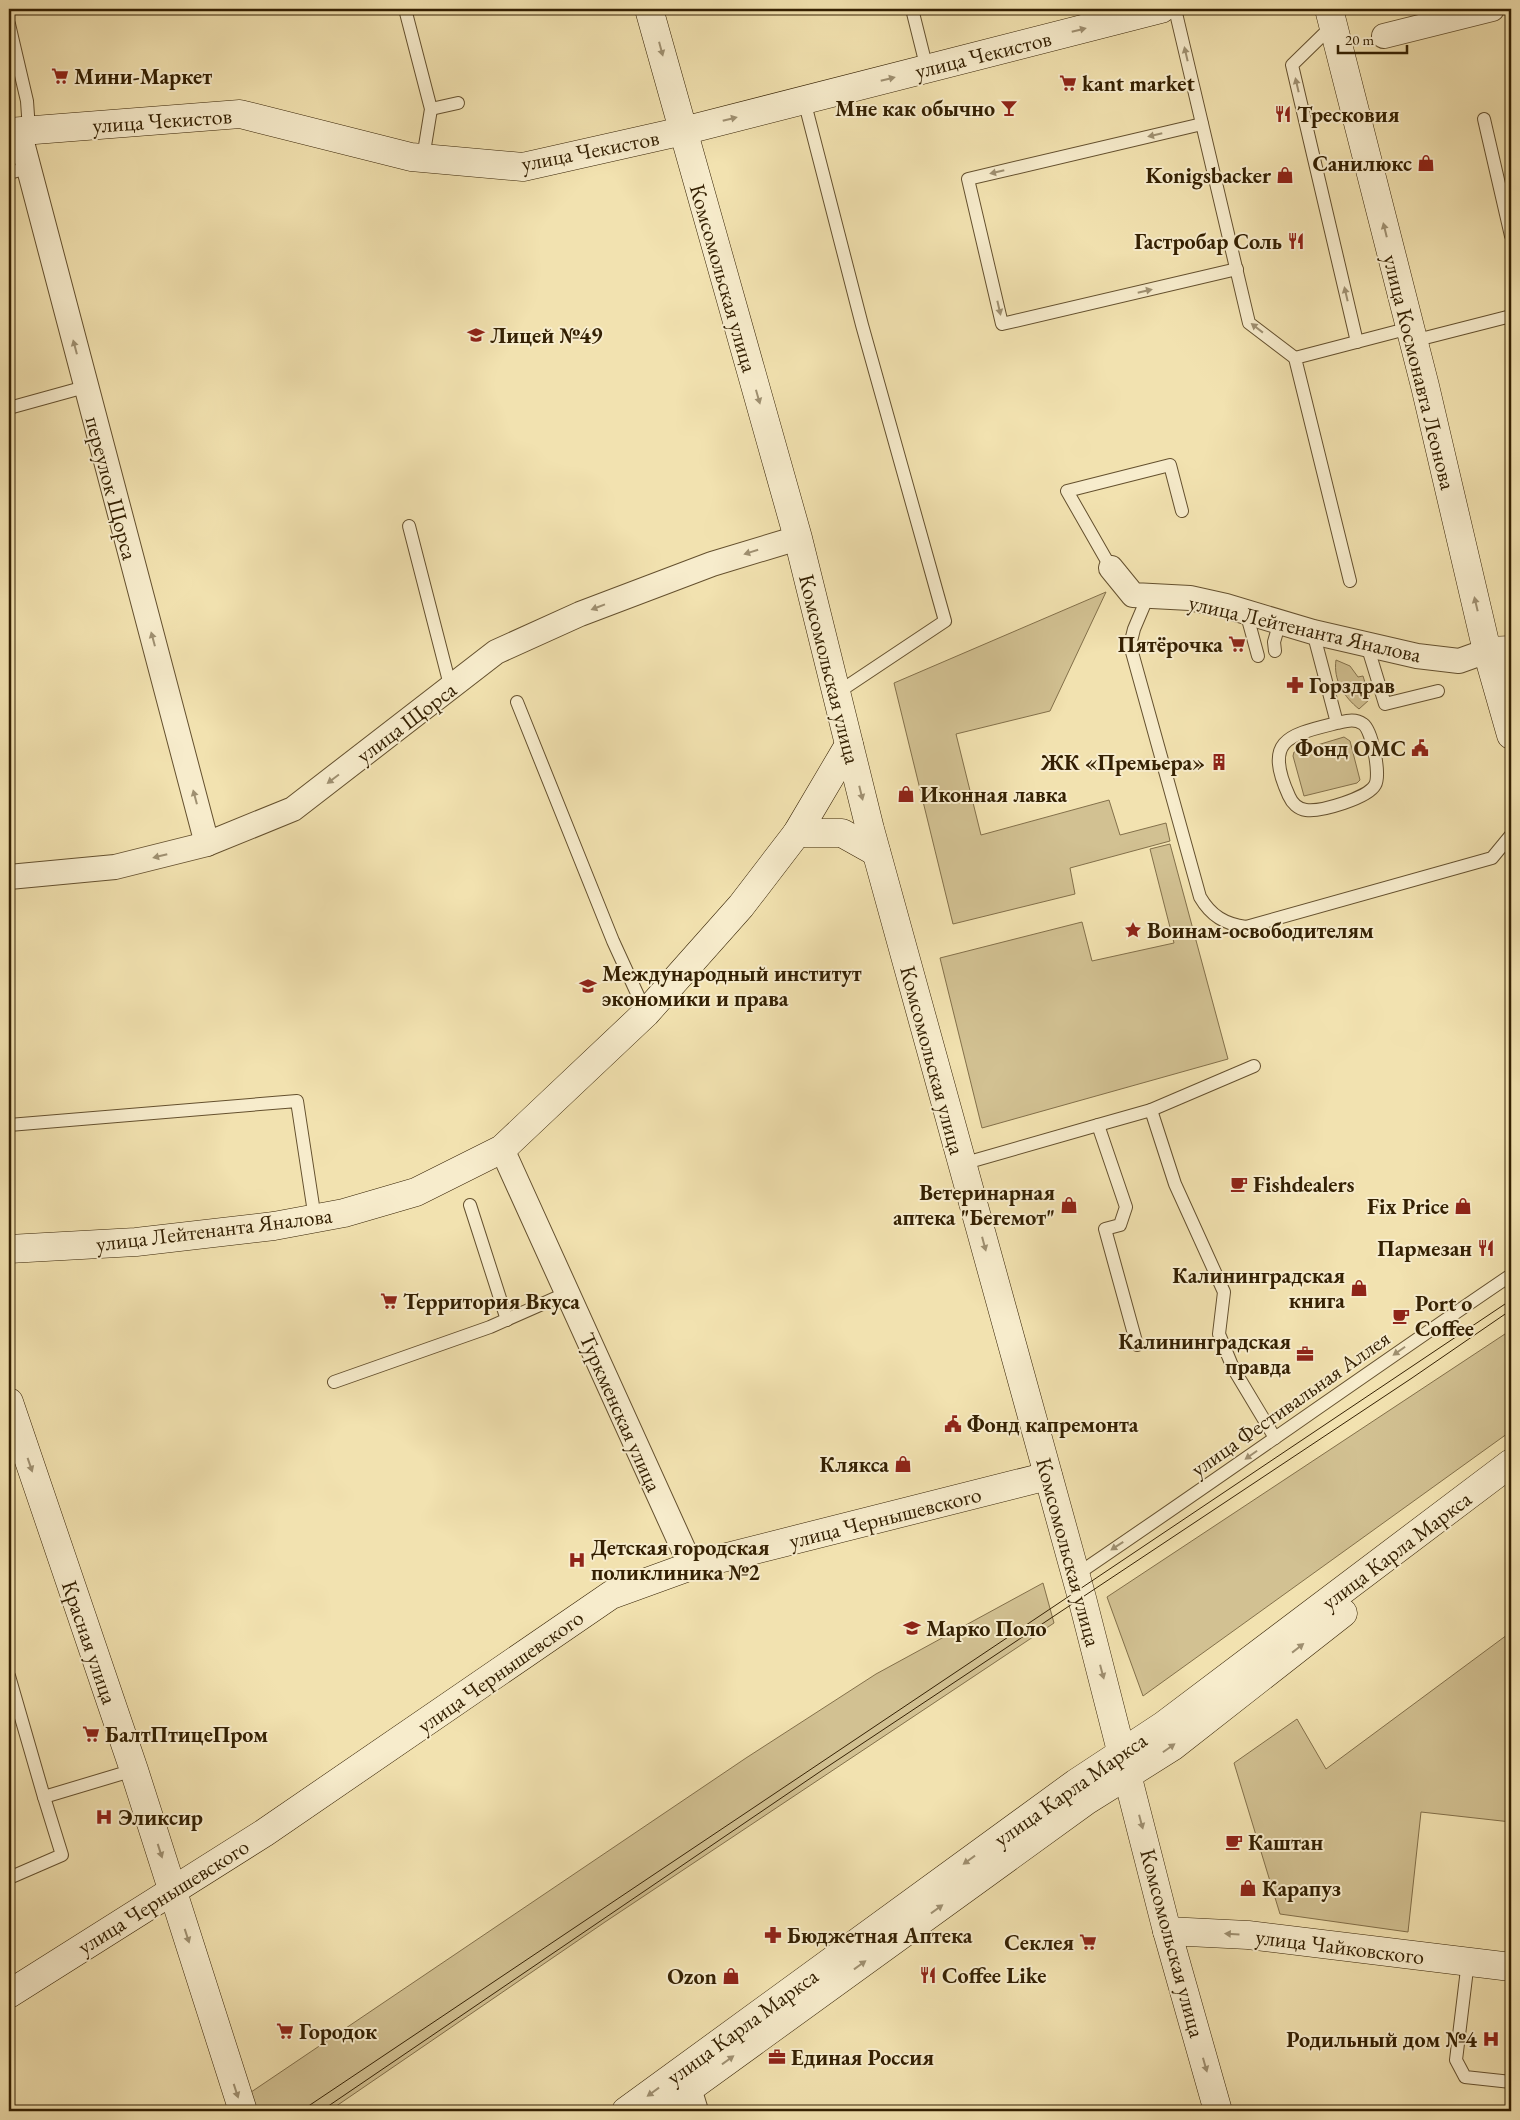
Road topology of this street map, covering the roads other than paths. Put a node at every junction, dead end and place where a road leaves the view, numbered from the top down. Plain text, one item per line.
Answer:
1 (405, 9) edge
2 (650, 9) edge
3 (912, 9) edge
4 (1161, 9) edge
5 (1175, 9) edge
6 (1492, 9) edge
7 (1116, 14) edge
8 (1331, 17) edge
9 (9, 24) edge
10 (1384, 36) dead end
11 (927, 69) junction
12 (804, 100) junction
13 (458, 102) dead end
14 (431, 109) junction
15 (1484, 119) dead end
16 (1202, 124) junction
17 (19, 131) edge
18 (683, 131) junction
19 (423, 158) junction
20 (18, 170) edge
21 (1511, 236) edge
22 (1237, 269) junction
23 (1511, 316) edge
24 (1412, 334) junction
25 (1358, 342) junction
26 (1295, 358) junction
27 (85, 387) junction
28 (9, 408) edge
29 (1182, 511) dead end
30 (409, 526) dead end
31 (798, 538) junction
32 (1111, 568) joint
33 (1350, 581) dead end
34 (1148, 596) junction
35 (1246, 612) junction
36 (1280, 621) junction
37 (1314, 632) junction
38 (1367, 645) junction
39 (1275, 651) dead end
40 (1499, 651) edge
41 (1258, 656) dead end
42 (451, 688) junction
43 (1438, 691) dead end
44 (837, 693) junction
45 (517, 702) dead end
46 (1338, 723) junction
47 (1511, 735) edge
48 (849, 745) junction
49 (797, 832) junction
50 (1511, 835) edge
51 (207, 844) junction
52 (876, 852) junction
53 (9, 877) edge
54 (646, 1013) junction
55 (1254, 1066) dead end
56 (1151, 1110) junction
57 (9, 1125) edge
58 (1098, 1125) junction
59 (502, 1149) junction
60 (962, 1164) junction
61 (470, 1205) dead end
62 (315, 1219) junction
63 (9, 1249) edge
64 (1511, 1274) edge
65 (567, 1293) junction
66 (507, 1320) junction
67 (1137, 1345) dead end
68 (334, 1382) dead end
69 (9, 1402) edge
70 (1275, 1438) junction
71 (1511, 1463) edge
72 (1048, 1476) junction
73 (1511, 1485) edge
74 (691, 1566) junction
75 (1083, 1569) junction
76 (9, 1676) edge
77 (1126, 1763) junction
78 (134, 1770) junction
79 (44, 1797) junction
80 (9, 1878) edge
81 (172, 1889) junction
82 (1168, 1931) junction
83 (1468, 1961) junction
84 (1511, 1967) edge
85 (9, 1994) edge
86 (1511, 2082) edge
87 (688, 2090) edge
88 (243, 2111) edge
89 (626, 2111) edge
90 (658, 2111) edge
91 (1218, 2111) edge

1 - 14 lane
2 -> 18 street, Комсомольская улица
3 - 11 lane
4 - 7 street, улица Чекистов
16 -> 5 lane
6 - 10 street
11 -> 7 street, улица Чекистов
24 -> 8 street, улица Космонавта Леонова
25 -> 8 lane
9 - 17 lane
12 -> 11 street, улица Чекистов
18 -> 12 street, улица Чекистов
12 - 44 lane
13 - 14 lane
14 - 19 lane
15 - 21 lane
16 - 22 lane
16 -> 22 lane
17 - 19 street, улица Чекистов
17 - 20 street, переулок Щорса
18 - 19 street, улица Чекистов
18 -> 31 street, Комсомольская улица
27 -> 20 street, переулок Щорса
26 -> 22 lane
23 - 24 lane
24 - 25 lane
40 -> 24 street, улица Космонавта Леонова
25 - 26 lane
26 - 33 lane
27 - 28 lane
51 -> 27 street, переулок Щорса
29 - 32 lane
30 - 42 lane
31 -> 42 street, улица Щорса
31 - 44 street, Комсомольская улица
32 - 34 street, улица Лейтенанта Яналова
34 - 35 street, улица Лейтенанта Яналова
34 - 50 lane
35 - 36 street, улица Лейтенанта Яналова
35 - 41 lane
36 - 37 street, улица Лейтенанта Яналова
36 - 39 lane
37 - 38 street, улица Лейтенанта Яналова
37 - 46 lane
38 - 40 street, улица Лейтенанта Яналова
38 - 43 lane
40 - 47 street, улица Космонавта Леонова
42 -> 51 street, улица Щорса
44 - 48 street, Комсомольская улица
45 - 54 lane
46 - 46 lane
48 - 49 street, улица Лейтенанта Яналова
48 -> 52 street, Комсомольская улица
49 - 52 street
49 - 54 street, улица Лейтенанта Яналова
51 -> 53 street, улица Щорса
52 - 60 street, Комсомольская улица
54 - 59 street, улица Лейтенанта Яналова
55 - 56 lane
56 - 58 lane
56 - 70 lane
57 - 62 lane
58 - 60 lane
58 - 67 lane
59 - 62 street, улица Лейтенанта Яналова
59 - 65 street, Туркменская улица
60 -> 72 street, Комсомольская улица
61 - 66 lane
62 - 63 street, улица Лейтенанта Яналова
64 -> 70 lane, улица Фестивальная Аллея
65 - 66 lane
65 - 74 street, Туркменская улица
66 - 68 lane
69 -> 78 street, Красная улица
70 -> 75 lane, улица Фестивальная Аллея
71 - 77 street, улица Карла Маркса
72 - 74 street, улица Чернышевского
72 - 75 street, Комсомольская улица
77 -> 73 street, улица Карла Маркса
74 - 81 street, улица Чернышевского
75 -> 77 street, Комсомольская улица
76 - 79 lane
77 -> 82 street, Комсомольская улица
77 - 87 street, улица Карла Маркса
78 - 79 lane
78 -> 81 street, Красная улица
79 - 80 lane
81 - 85 street, улица Чернышевского
81 -> 88 street, Красная улица
83 -> 82 street, улица Чайковского
82 -> 91 street, Комсомольская улица
83 - 84 street, улица Чайковского
83 - 86 lane
87 -> 89 street, улица Карла Маркса
87 - 90 street, улица Карла Маркса

